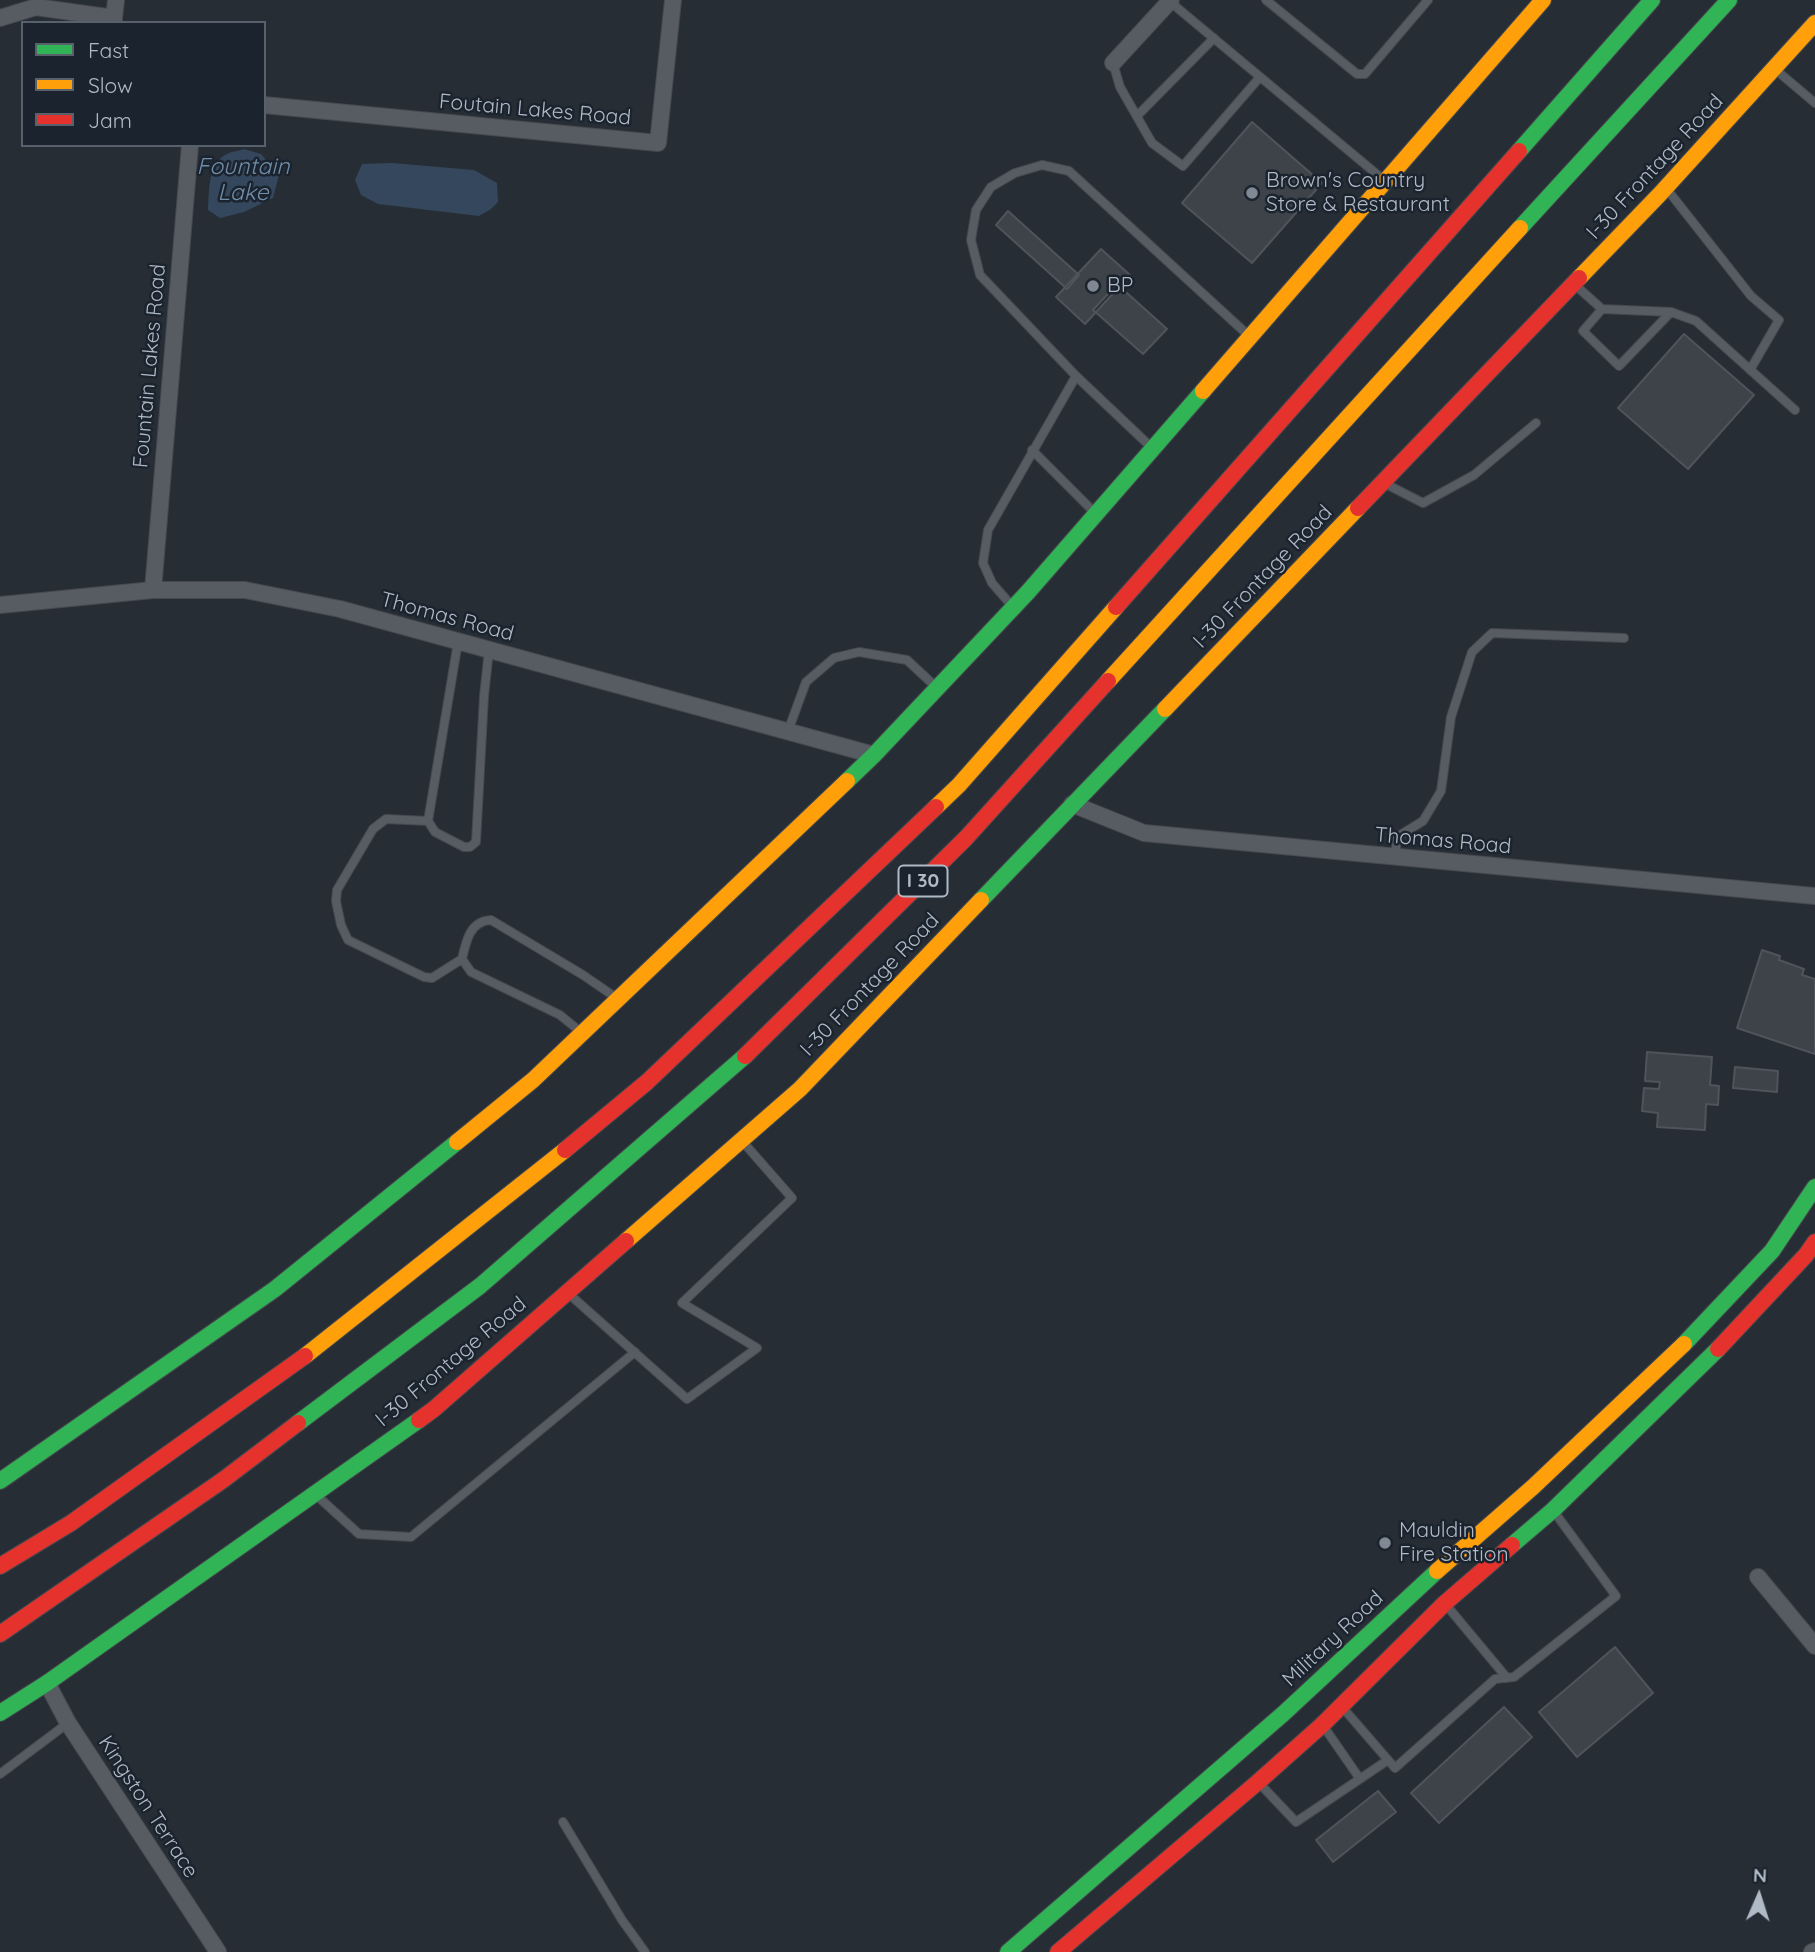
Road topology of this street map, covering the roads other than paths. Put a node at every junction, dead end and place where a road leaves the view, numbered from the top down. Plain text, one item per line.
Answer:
1 (116, 0) edge
2 (673, 0) edge
3 (1266, 0) edge
4 (1428, 0) edge
5 (1652, 0) edge
6 (1729, 0) edge
7 (1170, 1) edge
8 (1538, 2) edge
9 (0, 19) edge
10 (114, 20) edge
11 (1815, 23) edge
12 (1214, 38) junction
13 (1113, 63) joint
14 (1774, 68) junction
15 (1260, 77) junction
16 (1815, 103) edge
17 (266, 105) edge
18 (1138, 116) junction
19 (190, 147) edge
20 (1385, 181) junction
21 (1666, 188) junction
22 (1574, 284) junction
23 (1602, 309) junction
24 (1671, 312) junction
25 (1250, 337) junction
26 (1750, 370) junction
27 (1076, 376) junction
28 (1795, 410) dead end
29 (1536, 423) dead end
30 (1153, 449) junction
31 (1032, 450) junction
32 (1384, 483) junction
33 (1096, 514) junction
34 (153, 590) junction
35 (0, 606) edge
36 (1013, 607) junction
37 (1624, 638) dead end
38 (458, 642) junction
39 (489, 650) junction
40 (936, 687) junction
41 (788, 731) junction
42 (874, 755) junction
43 (1072, 804) junction
44 (428, 821) junction
45 (1395, 858) junction
46 (1815, 896) edge
47 (462, 959) junction
48 (618, 999) junction
49 (582, 1033) junction
50 (741, 1140) junction
51 (1815, 1187) edge
52 (1815, 1242) edge
53 (567, 1292) junction
54 (635, 1352) junction
55 (0, 1481) edge
56 (315, 1494) junction
57 (1553, 1510) junction
58 (0, 1566) edge
59 (1758, 1577) dead end
60 (1423, 1585) junction
61 (1445, 1603) junction
62 (0, 1634) edge
63 (1815, 1646) edge
64 (1507, 1678) junction
65 (47, 1683) junction
66 (1341, 1706) junction
67 (0, 1713) edge
68 (68, 1723) junction
69 (1322, 1725) junction
70 (1388, 1760) junction
71 (0, 1774) edge
72 (1360, 1779) junction
73 (1258, 1782) junction
74 (563, 1822) dead end
75 (218, 1952) edge
76 (645, 1952) edge
77 (1008, 1952) edge
78 (1058, 1952) edge

1 - 10 street
2 - 17 street, Foutain Lakes Road
3 - 4 lane
5 - 58 main road, I 30
6 - 62 main road, I 30
7 - 12 lane
7 - 13 street
8 - 20 main road
9 - 10 street
11 - 14 main road, I-30 Frontage Road
12 - 15 lane
12 - 18 lane
13 - 18 lane
14 - 16 lane
14 - 21 main road, I-30 Frontage Road
15 - 18 lane
15 - 20 lane
19 - 34 street, Fountain Lakes Road
20 - 25 main road
21 - 22 main road, I-30 Frontage Road
21 - 26 lane
22 - 23 lane
22 - 32 main road, I-30 Frontage Road
23 - 24 lane
23 - 24 lane
24 - 26 lane
25 - 27 lane
25 - 30 main road
26 - 28 lane
27 - 30 lane
27 - 31 lane
29 - 32 lane
30 - 33 main road
31 - 33 lane
31 - 36 lane
32 - 43 main road, I-30 Frontage Road
33 - 36 main road
34 - 35 street, Thomas Road
34 - 38 street, Thomas Road
36 - 40 main road
37 - 45 lane
38 - 39 street, Thomas Road
38 - 44 lane
39 - 41 street, Thomas Road
39 - 44 lane
40 - 41 lane
40 - 42 main road
41 - 42 street, Thomas Road
42 - 48 main road
43 - 45 street, Thomas Road
43 - 50 main road, I-30 Frontage Road
44 - 47 lane
45 - 46 street, Thomas Road
47 - 48 lane
47 - 49 lane
48 - 49 main road
49 - 55 main road
50 - 53 main road, I-30 Frontage Road
50 - 54 lane
51 - 60 main road, Military Road
52 - 57 main road
53 - 54 lane
53 - 56 main road, I-30 Frontage Road
54 - 56 lane
56 - 65 main road, I-30 Frontage Road
57 - 61 main road
57 - 64 lane
59 - 63 street
60 - 61 main road
60 - 77 main road, Military Road
61 - 64 lane
61 - 66 main road
64 - 70 lane
65 - 67 main road, I-30 Frontage Road
65 - 68 street, Kingston Terrace
66 - 69 main road
66 - 70 lane
68 - 71 lane
68 - 75 street, Kingston Terrace
69 - 72 lane
69 - 73 main road
70 - 72 lane
72 - 73 lane
73 - 78 main road
74 - 76 lane

